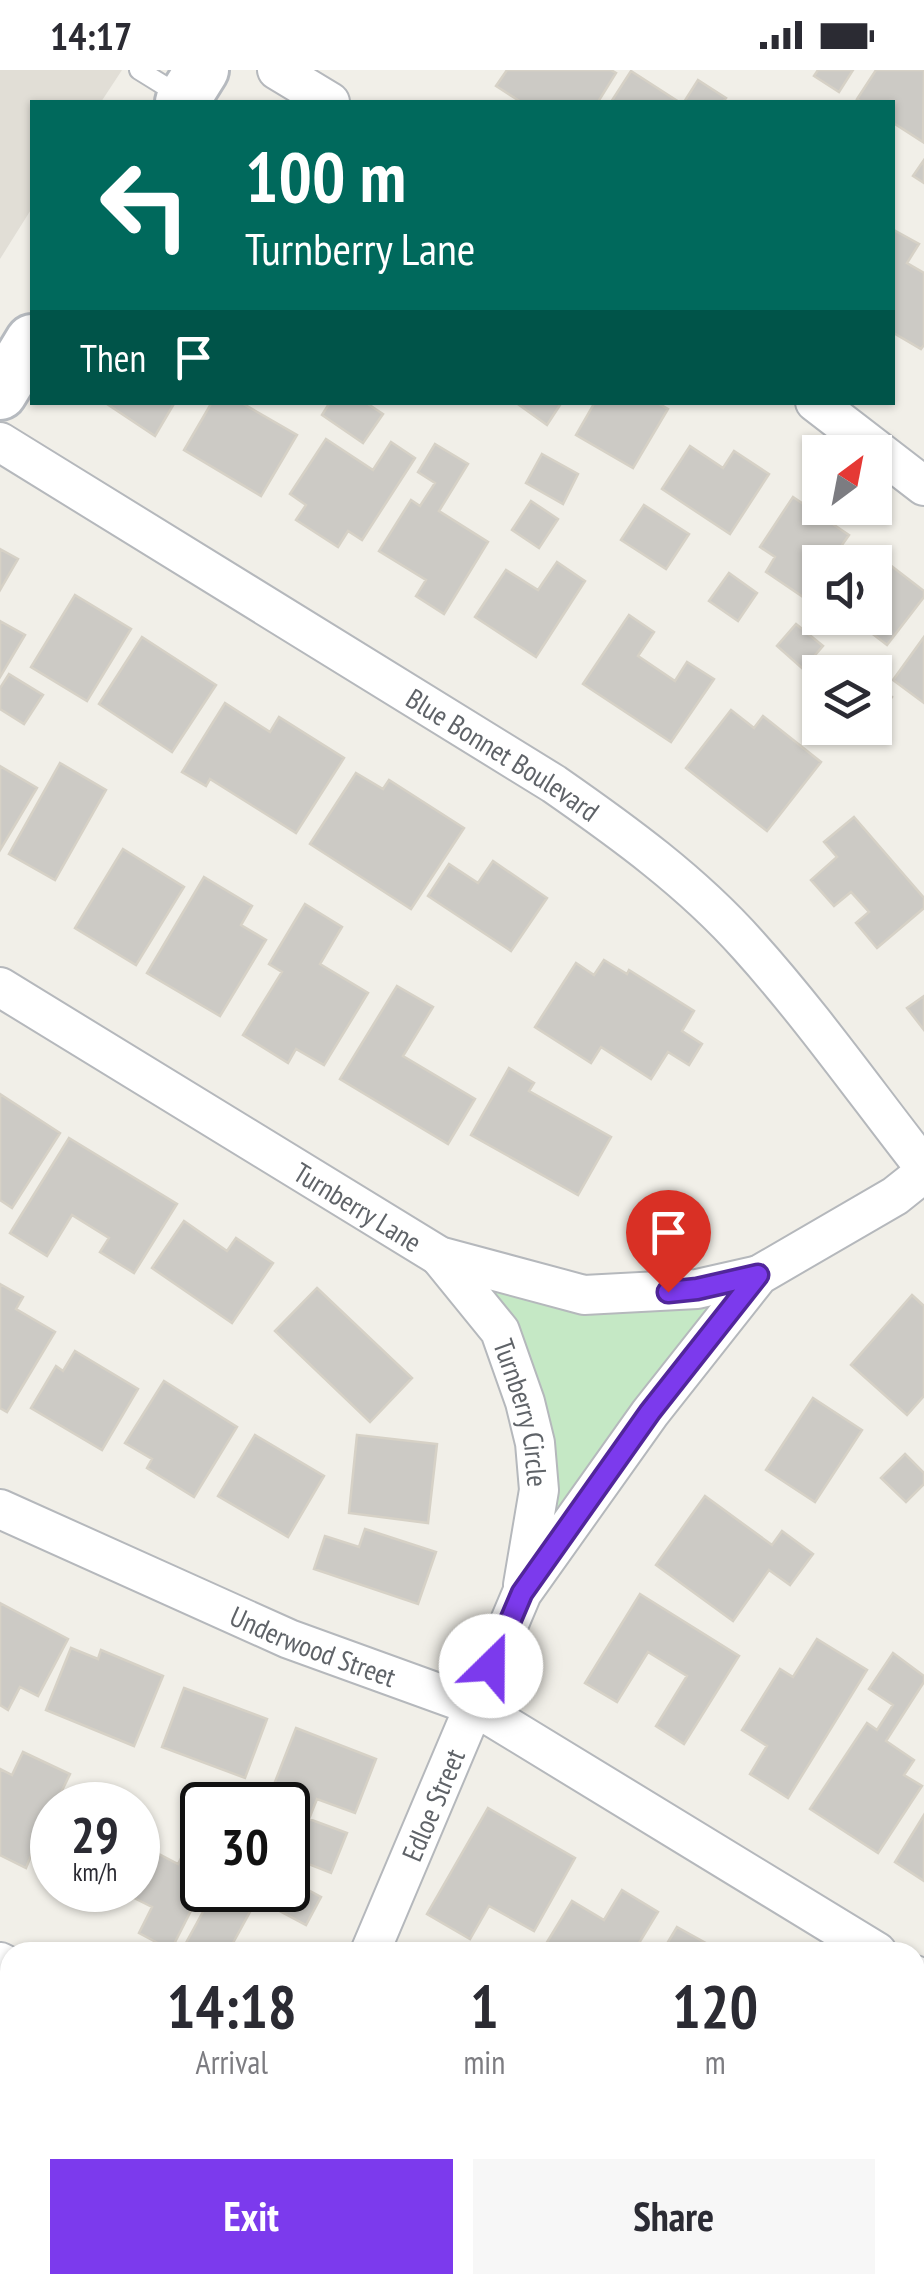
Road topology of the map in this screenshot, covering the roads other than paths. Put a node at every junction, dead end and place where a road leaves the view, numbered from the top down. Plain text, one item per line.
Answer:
1 (139, 70) edge
2 (277, 70) edge
3 (189, 90) edge
4 (327, 100) edge
5 (30, 344) edge
6 (0, 393) edge
7 (819, 405) edge
8 (0, 442) edge
9 (924, 486) edge
10 (0, 987) edge
11 (924, 1170) edge
12 (438, 1256) junction
13 (758, 1275) junction
14 (0, 1509) edge
15 (522, 1593) junction
16 (474, 1706) junction
17 (374, 1942) edge
18 (862, 1942) edge

1 - 3 lane
2 - 4 street
5 - 6 street
7 - 9 street
8 - 11 street, Blue Bonnet Boulevard
10 - 12 street, Turnberry Lane
11 - 13 street, Edloe Street
12 - 13 street, Turnberry Lane
12 - 15 street, Turnberry Circle
13 - 15 street, Edloe Street
14 - 16 street, Underwood Street
15 - 16 street, Edloe Street
16 - 17 street, Edloe Street
16 - 18 street, Underwood Street

